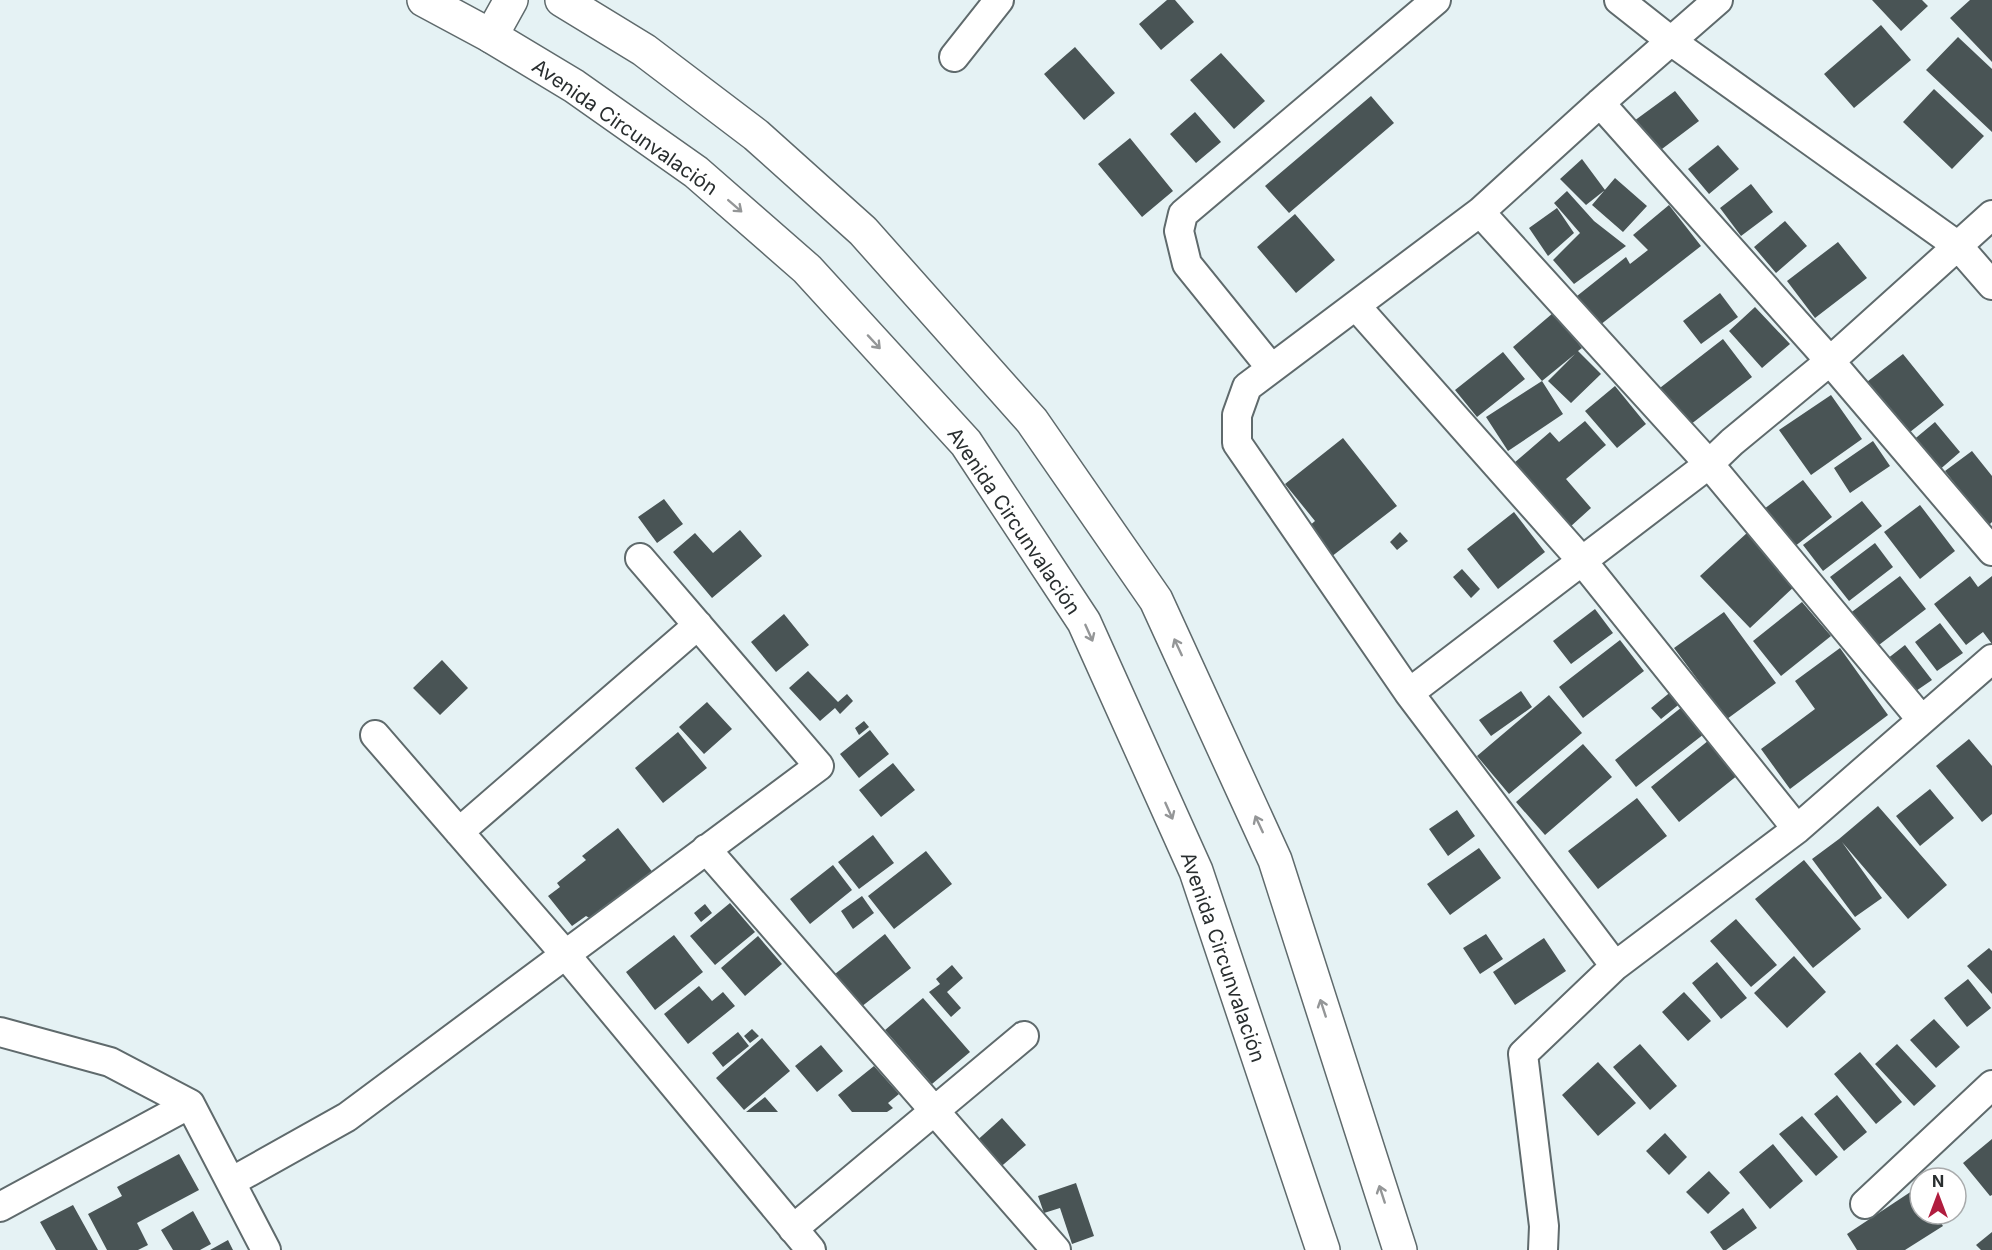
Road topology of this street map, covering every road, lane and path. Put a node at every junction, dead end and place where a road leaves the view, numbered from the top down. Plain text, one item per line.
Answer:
1 (424, 0) edge
2 (511, 0) edge
3 (562, 0) edge
4 (999, 0) edge
5 (1436, 0) edge
6 (1618, 0) edge
7 (1718, 0) edge
8 (491, 36) junction
9 (1671, 41) junction
10 (954, 57) dead end
11 (1600, 103) junction
12 (1480, 212) junction
13 (1992, 214) edge
14 (1958, 246) junction
15 (1992, 285) edge
16 (1356, 306) junction
17 (1830, 361) junction
18 (1271, 368) junction
19 (1709, 464) junction
20 (1992, 551) edge
21 (640, 558) dead end
22 (1583, 562) junction
23 (698, 625) junction
24 (1992, 659) edge
25 (1409, 693) junction
26 (1921, 719) junction
27 (375, 735) dead end
28 (1797, 829) junction
29 (459, 832) junction
30 (706, 849) junction
31 (565, 954) junction
32 (1615, 966) junction
33 (0, 1032) edge
34 (1024, 1036) dead end
35 (1992, 1085) edge
36 (190, 1104) junction
37 (934, 1111) junction
38 (231, 1182) junction
39 (1865, 1204) dead end
40 (0, 1207) edge
41 (802, 1239) edge
42 (267, 1250) edge
43 (1056, 1250) edge
44 (1323, 1250) edge
45 (1400, 1250) edge
46 (1543, 1250) edge

1 - 8 main road, Avenida Circunvalación
2 - 8 main road
45 -> 3 main road
4 - 10 street
5 - 18 street
6 - 9 street
7 - 9 street
8 -> 44 main road, Avenida Circunvalación
9 - 11 street
9 - 14 street
11 - 12 street
11 - 17 street
12 - 16 street
12 - 19 street
13 - 14 street
14 - 15 street
14 - 17 street
16 - 18 street
16 - 22 street
17 - 19 street
17 - 20 street
18 - 25 street
19 - 22 street
19 - 26 street
21 - 23 street
22 - 25 street
22 - 28 street
23 - 29 street
23 - 30 street
24 - 26 street
25 - 32 street
26 - 28 street
27 - 29 street
28 - 32 street
29 - 31 street
30 - 31 street
30 - 37 street
31 - 38 street
31 - 41 street
32 - 46 street
33 - 36 street
34 - 37 street
35 - 39 street
36 - 38 street
36 - 40 street
37 - 41 street
37 - 43 street
38 - 42 street

